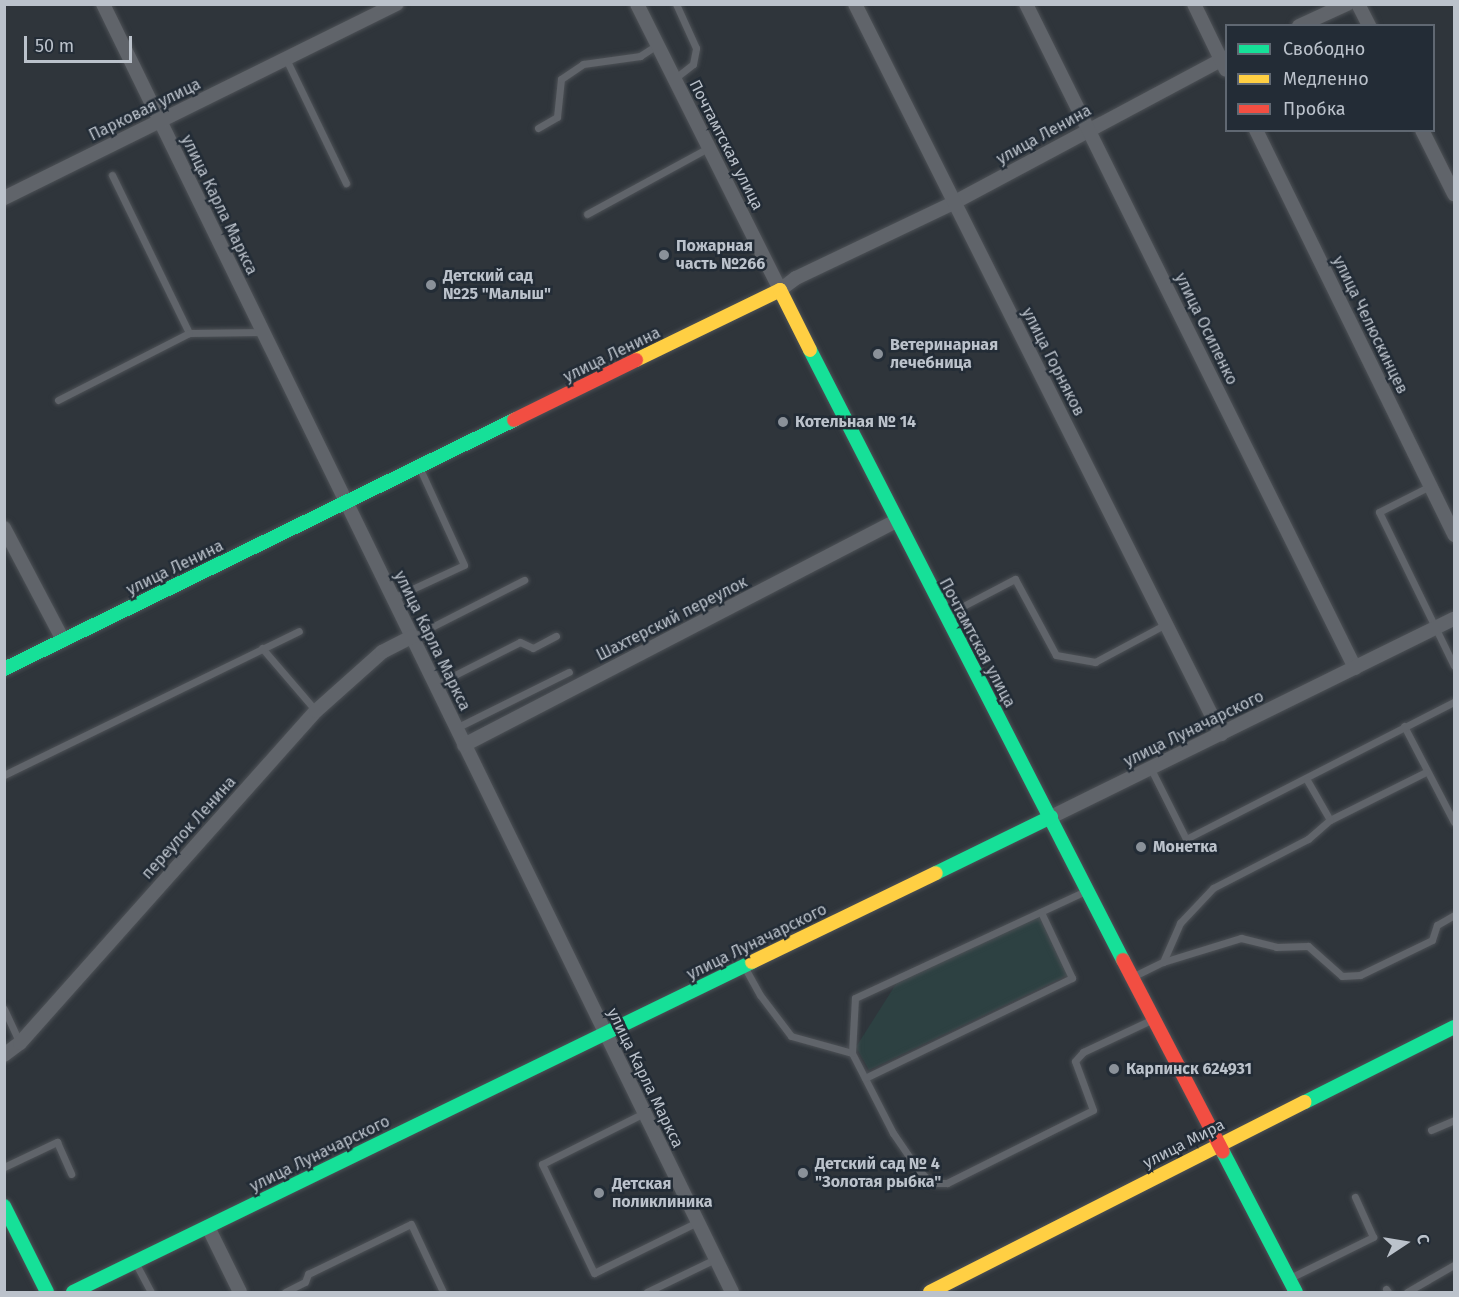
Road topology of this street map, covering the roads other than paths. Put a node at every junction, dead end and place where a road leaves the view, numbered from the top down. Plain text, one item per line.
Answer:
1 (103, 4) edge
2 (397, 4) edge
3 (637, 4) edge
4 (676, 4) edge
5 (855, 4) edge
6 (1026, 4) edge
7 (1194, 4) edge
8 (1347, 4) edge
9 (1358, 4) edge
10 (1303, 24) edge
11 (1368, 24) edge
12 (657, 45) junction
13 (286, 58) junction
14 (1225, 62) edge
15 (674, 79) junction
16 (159, 120) junction
17 (538, 128) dead end
18 (1089, 128) junction
19 (1257, 132) edge
20 (1423, 132) edge
21 (708, 148) junction
22 (112, 175) dead end
23 (346, 183) dead end
24 (1455, 194) edge
25 (4, 198) edge
26 (955, 202) junction
27 (587, 214) dead end
28 (780, 290) junction
29 (262, 332) junction
30 (189, 333) junction
31 (58, 400) dead end
32 (420, 469) junction
33 (1430, 485) junction
34 (347, 504) junction
35 (895, 522) junction
36 (4, 528) edge
37 (1455, 535) edge
38 (524, 580) dead end
39 (393, 598) junction
40 (943, 616) junction
41 (1455, 619) edge
42 (1166, 624) junction
43 (1436, 628) junction
44 (299, 631) dead end
45 (556, 636) dead end
46 (412, 637) junction
47 (63, 640) junction
48 (262, 648) junction
49 (1455, 666) edge
50 (1355, 668) junction
51 (4, 669) edge
52 (568, 672) dead end
53 (435, 685) junction
54 (1455, 702) edge
55 (315, 711) junction
56 (1404, 726) junction
57 (456, 728) junction
58 (1221, 734) junction
59 (464, 745) junction
60 (1151, 769) junction
61 (1426, 771) junction
62 (4, 775) edge
63 (1307, 780) junction
64 (1051, 817) junction
65 (1330, 820) junction
66 (1455, 822) edge
67 (1088, 890) junction
68 (1041, 912) junction
69 (1455, 915) edge
70 (1163, 962) junction
71 (745, 967) junction
72 (1134, 976) junction
73 (4, 1009) edge
74 (1155, 1018) junction
75 (1455, 1027) edge
76 (606, 1034) junction
77 (20, 1043) junction
78 (852, 1053) junction
79 (4, 1055) edge
80 (865, 1078) junction
81 (644, 1113) junction
82 (1455, 1119) edge
83 (1431, 1130) dead end
84 (1221, 1144) junction
85 (4, 1167) edge
86 (71, 1174) dead end
87 (1355, 1197) dead end
88 (4, 1206) edge
89 (697, 1222) junction
90 (8, 1223) edge
91 (208, 1227) junction
92 (715, 1258) junction
93 (135, 1262) junction
94 (1455, 1265) edge
95 (1289, 1278) junction
96 (47, 1293) edge
97 (73, 1293) edge
98 (151, 1293) edge
99 (240, 1293) edge
100 (285, 1293) edge
101 (443, 1293) edge
102 (646, 1293) edge
103 (732, 1293) edge
104 (930, 1293) edge
105 (1296, 1293) edge
106 (1407, 1293) edge

1 - 16 street, улица Карла Маркса
2 - 13 street, Парковая улица
3 - 12 street, Почтамтская улица
4 - 15 lane
5 - 26 street, улица Горняков
6 - 18 street, улица Осипенко
7 - 14 street
8 - 10 street
9 - 11 street
12 - 15 street, Почтамтская улица
12 - 17 lane
13 - 16 street, Парковая улица
13 - 23 lane
14 - 18 street, улица Ленина
15 - 21 street, Почтамтская улица
16 - 25 street, Парковая улица
16 - 29 street, улица Карла Маркса
18 - 26 street, улица Ленина
18 - 50 street, улица Осипенко
19 - 33 street, улица Челюскинцев
20 - 24 street
21 - 27 lane
21 - 28 street, Почтамтская улица
22 - 30 lane
26 - 28 street, улица Ленина
26 - 42 street, улица Горняков
28 - 32 street, улица Ленина
28 - 35 street, Почтамтская улица
29 - 30 lane
29 - 34 street, улица Карла Маркса
30 - 31 lane
32 - 34 street, улица Ленина
32 - 39 lane
33 - 37 street, улица Челюскинцев
33 - 43 lane
34 - 39 street, улица Карла Маркса
34 - 47 street, улица Ленина
35 - 40 street, Почтамтская улица
35 - 59 street, Шахтерский переулок
36 - 47 street
38 - 46 lane
39 - 46 street, улица Карла Маркса
40 - 42 lane
40 - 64 street, Почтамтская улица
41 - 43 street, улица Луначарского
42 - 58 street, улица Горняков
43 - 49 lane
43 - 50 street, улица Луначарского
44 - 48 lane
45 - 53 lane
46 - 53 street, улица Карла Маркса
46 - 55 street, переулок Ленина
47 - 51 street, улица Ленина
48 - 55 lane
48 - 62 lane
50 - 58 street, улица Луначарского
52 - 57 lane
53 - 57 street, улица Карла Маркса
54 - 56 lane
55 - 77 street, переулок Ленина
56 - 61 lane
56 - 63 lane
57 - 59 street, улица Карла Маркса
58 - 60 street, улица Луначарского
59 - 76 street, улица Карла Маркса
60 - 63 lane
60 - 64 street, улица Луначарского
61 - 65 lane
61 - 66 lane
63 - 65 lane
64 - 67 street, Почтамтская улица
64 - 71 street, улица Луначарского
65 - 70 lane
67 - 68 lane
67 - 72 street, Почтамтская улица
68 - 78 lane
68 - 80 lane
69 - 70 lane
70 - 72 lane
71 - 76 street, улица Луначарского
71 - 78 lane
72 - 74 street, Почтамтская улица
73 - 77 lane
74 - 80 lane
74 - 84 street, Почтамтская улица
75 - 84 street, улица Мира
76 - 81 street, улица Карла Маркса
76 - 91 street, улица Луначарского
77 - 79 street, переулок Ленина
78 - 80 lane
81 - 89 street, улица Карла Маркса
81 - 89 lane
82 - 83 lane
84 - 95 street, Почтамтская улица
84 - 104 street, улица Мира
85 - 86 lane
87 - 95 lane
88 - 90 street
89 - 92 street, улица Карла Маркса
90 - 96 street
91 - 93 street, улица Луначарского
91 - 99 street
92 - 102 lane
92 - 103 street, улица Карла Маркса
93 - 97 street, улица Луначарского
93 - 98 lane
94 - 106 lane
95 - 105 street, Почтамтская улица
100 - 101 lane

